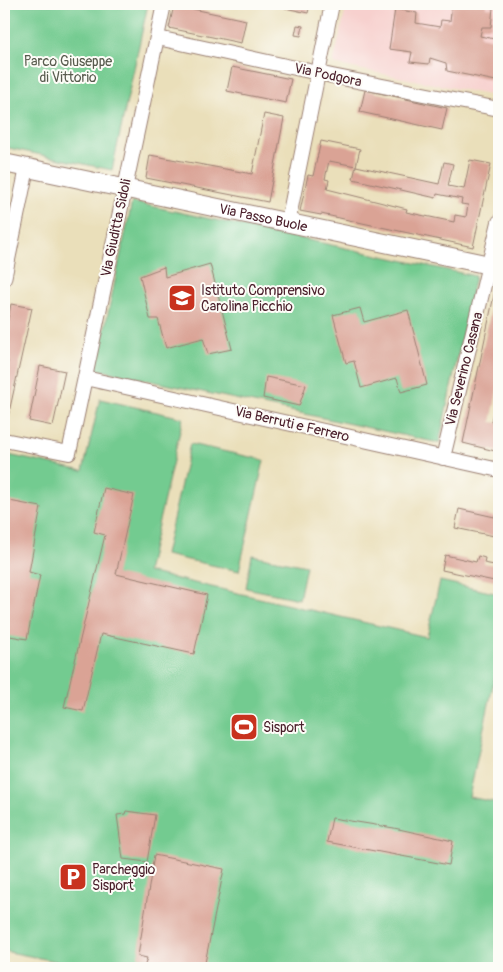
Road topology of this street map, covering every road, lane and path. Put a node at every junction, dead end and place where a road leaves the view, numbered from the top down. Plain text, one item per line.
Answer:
1 (164, 4) edge
2 (332, 4) edge
3 (158, 38) junction
4 (318, 72) junction
5 (499, 109) edge
6 (4, 162) edge
7 (27, 168) junction
8 (125, 188) junction
9 (288, 222) junction
10 (499, 222) edge
11 (494, 266) edge
12 (4, 280) edge
13 (85, 378) junction
14 (4, 440) edge
15 (443, 458) junction
16 (499, 470) edge

1 - 3 street, Via Giuditta Sidoli
2 - 4 street
3 - 4 street, Via Podgora
3 - 8 street, Via Giuditta Sidoli
4 - 5 street, Via Podgora
4 - 9 street
6 - 7 street, Via Passo Buole
7 - 8 street, Via Passo Buole
7 - 12 street
8 - 9 street, Via Passo Buole
8 - 13 street, Via Giuditta Sidoli
9 - 11 street, Via Passo Buole
10 - 11 street, Via Severino Casana
11 - 15 street, Via Severino Casana
13 - 14 street, Via Giuditta Sidoli
13 - 15 street, Via Berruti e Ferrero
15 - 16 street, Via Berruti e Ferrero

